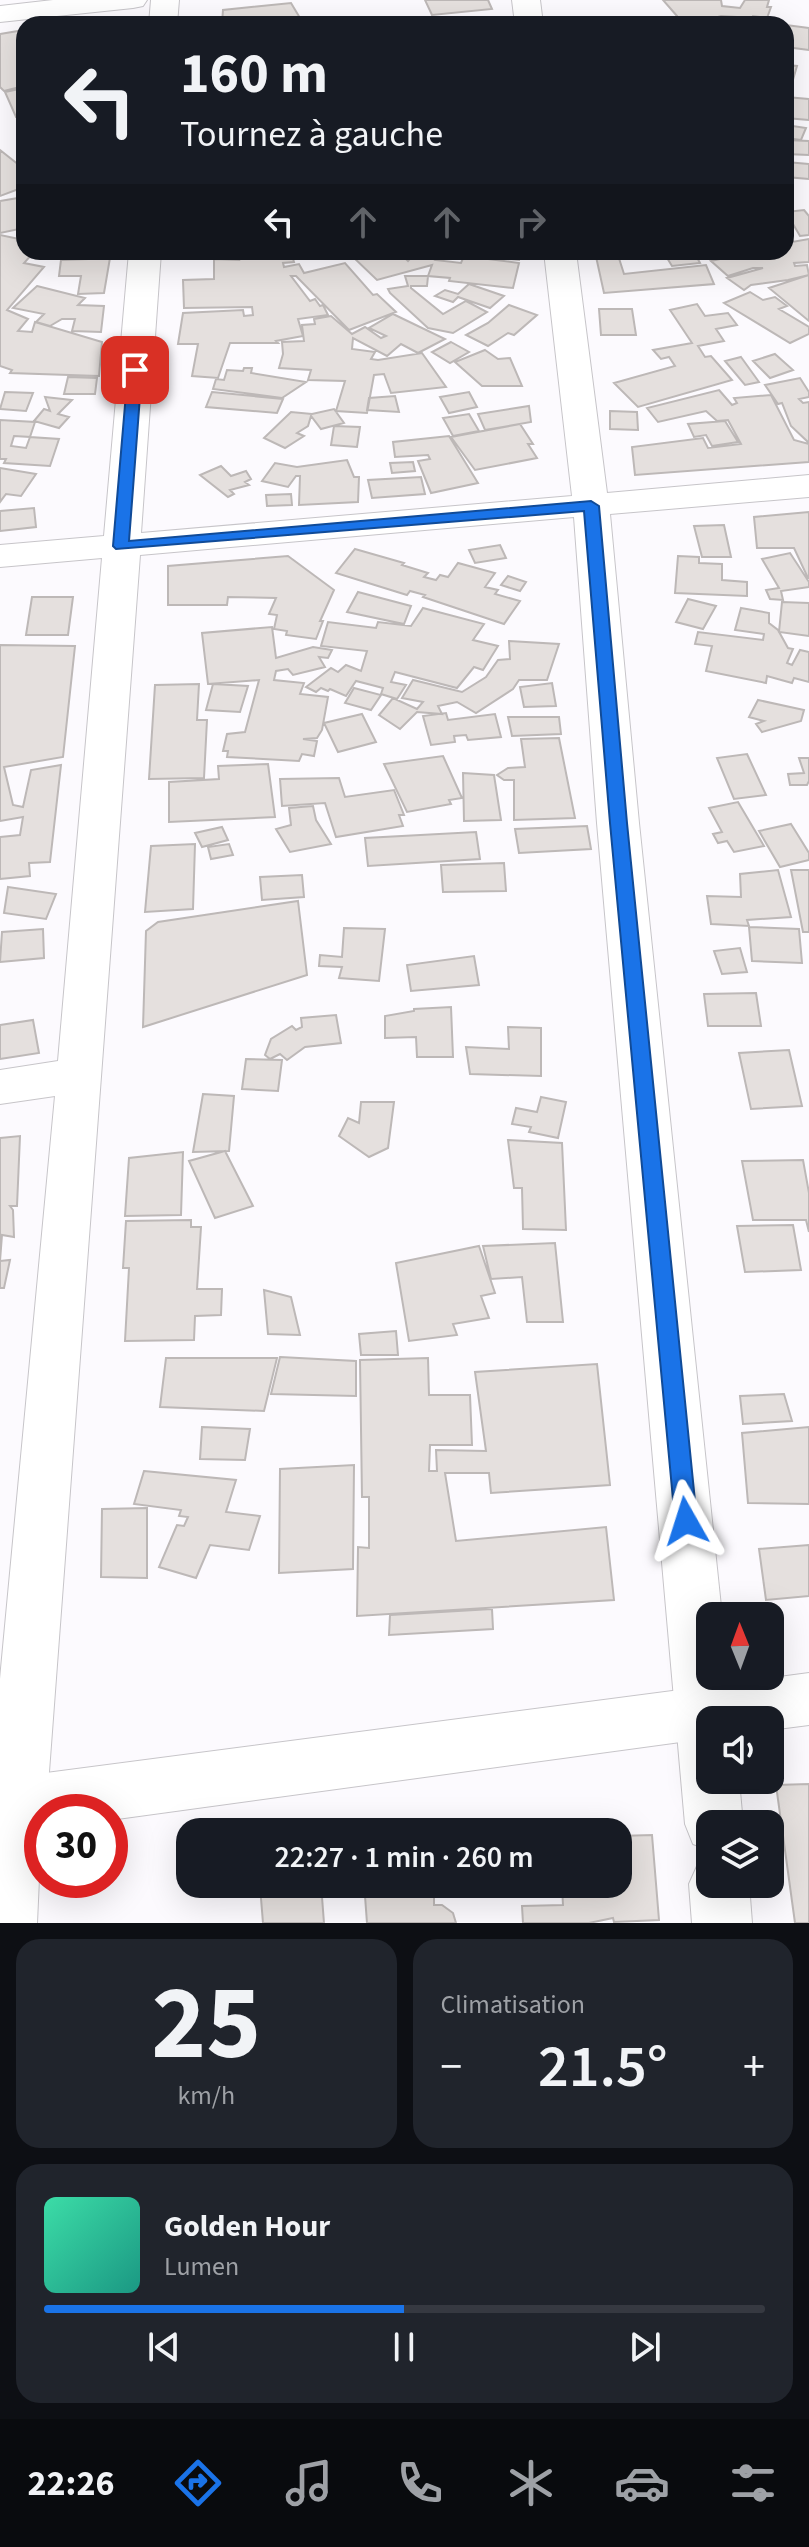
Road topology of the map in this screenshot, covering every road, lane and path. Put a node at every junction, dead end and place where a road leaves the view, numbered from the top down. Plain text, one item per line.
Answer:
1 (133, 0) edge
2 (0, 14) edge
3 (144, 260) edge
4 (561, 260) edge
5 (809, 486) edge
6 (591, 506) junction
7 (121, 546) junction
8 (0, 556) edge
9 (80, 1075) junction
10 (0, 1087) edge
11 (809, 1699) edge
12 (705, 1706) edge
13 (748, 1706) edge
14 (696, 1712) edge
15 (9, 1805) edge
16 (720, 1898) edge
17 (7, 1923) edge
18 (722, 1923) edge

1 - 2 street
3 - 7 street
4 - 6 street
5 - 6 street
6 - 7 street
6 - 12 street
7 - 8 street
7 - 9 street
9 - 10 street
9 - 15 street
11 - 13 street
14 - 15 street
15 - 17 street
16 - 18 street

